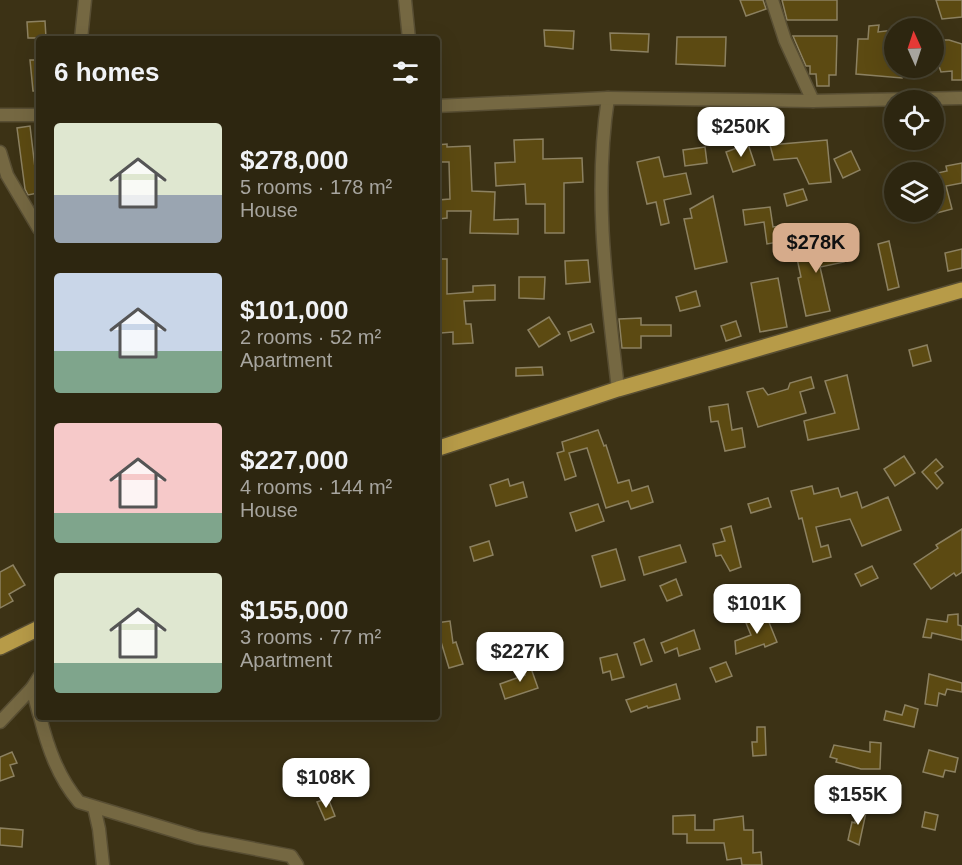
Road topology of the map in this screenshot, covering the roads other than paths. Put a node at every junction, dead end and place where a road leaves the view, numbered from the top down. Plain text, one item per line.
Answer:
1 (86, 0) edge
2 (405, 0) edge
3 (771, 0) edge
4 (81, 36) edge
5 (409, 36) edge
6 (608, 98) junction
7 (962, 98) edge
8 (813, 101) junction
9 (440, 106) edge
10 (0, 115) edge
11 (36, 115) edge
12 (0, 152) edge
13 (36, 224) edge
14 (962, 290) edge
15 (618, 389) junction
16 (440, 448) edge
17 (36, 629) edge
18 (0, 647) edge
19 (35, 682) edge
20 (40, 720) edge
21 (0, 722) edge
22 (94, 807) junction
23 (102, 865) edge
24 (297, 865) edge

1 - 4 street
2 - 5 street
3 - 8 street
6 - 8 street
6 - 9 street
6 - 15 street
7 - 8 street
10 - 11 street
12 - 13 street
14 - 15 main road
15 - 16 main road
17 - 18 main road
19 - 21 street
20 - 22 street
22 - 23 street
22 - 24 street

